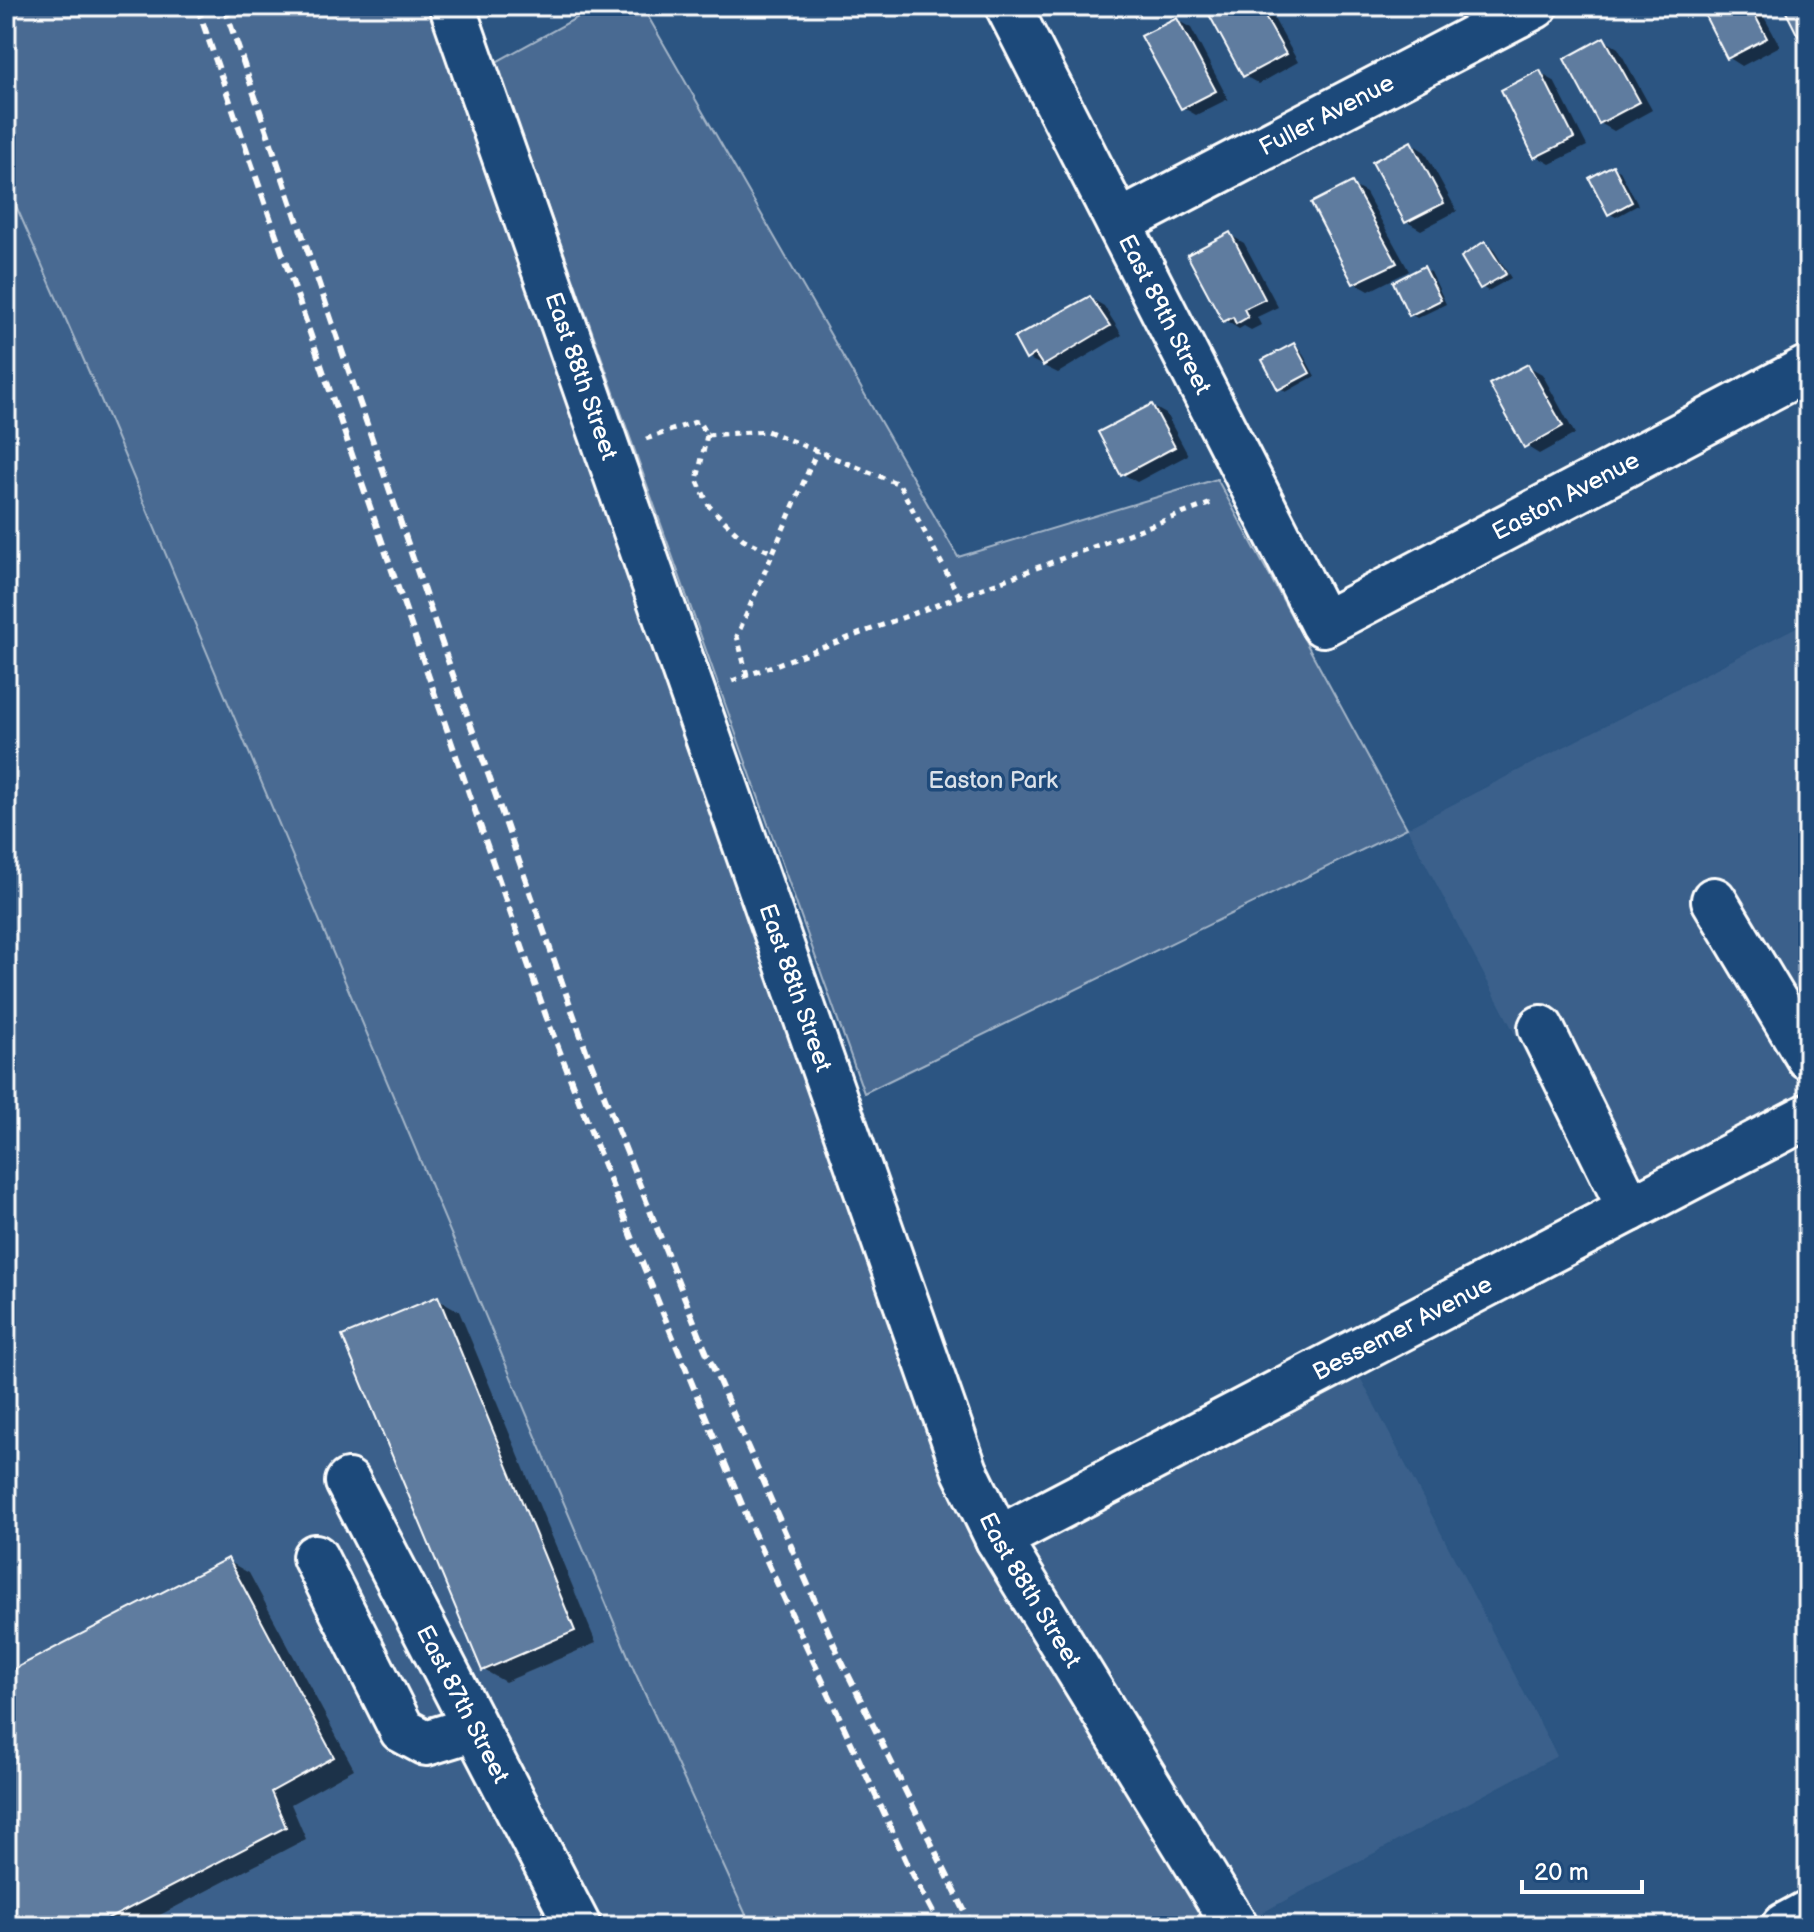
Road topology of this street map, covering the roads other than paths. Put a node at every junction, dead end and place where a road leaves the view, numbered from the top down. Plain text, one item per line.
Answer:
1 (1008, 6) edge
2 (1535, 6) edge
3 (463, 10) edge
4 (1119, 223) junction
5 (1808, 368) edge
6 (1323, 624) joint
7 (1714, 900) dead end
8 (1541, 1028) dead end
9 (1808, 1057) edge
10 (1808, 1116) edge
11 (1630, 1209) junction
12 (348, 1482) dead end
13 (998, 1539) junction
14 (315, 1557) dead end
15 (475, 1728) junction
16 (1808, 1913) edge
17 (578, 1926) edge
18 (1235, 1926) edge
19 (1784, 1926) edge

1 - 4 street, East 89th Street
2 - 4 street, Fuller Avenue
3 - 13 street, East 88th Street
4 - 6 street, East 89th Street
5 - 6 street, Easton Avenue
7 - 9 street
8 - 11 street
10 - 11 street, Bessemer Avenue
11 - 13 street, Bessemer Avenue
12 - 15 street, East 87th Street
13 - 18 street, East 88th Street
14 - 15 street
15 - 17 street, East 87th Street
16 - 19 street

